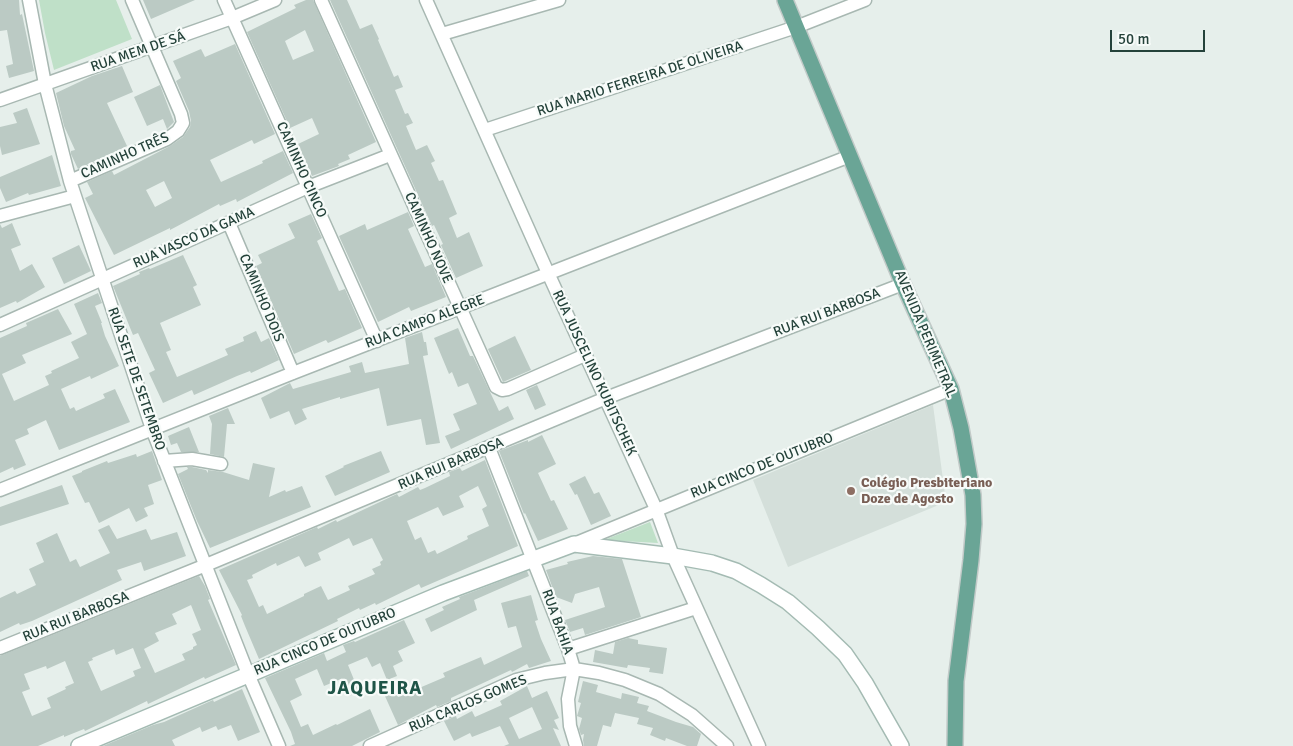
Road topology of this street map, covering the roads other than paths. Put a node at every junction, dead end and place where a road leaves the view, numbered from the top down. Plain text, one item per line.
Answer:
1 (29, 0) edge
2 (132, 0) edge
3 (224, 0) edge
4 (275, 0) edge
5 (321, 0) edge
6 (426, 0) edge
7 (559, 0) edge
8 (785, 0) edge
9 (865, 0) edge
10 (232, 18) junction
11 (796, 28) junction
12 (442, 34) junction
13 (151, 47) junction
14 (45, 84) junction
15 (0, 100) edge
16 (484, 130) junction
17 (390, 155) junction
18 (850, 156) junction
19 (70, 181) junction
20 (308, 187) junction
21 (75, 196) junction
22 (0, 216) edge
23 (229, 222) junction
24 (548, 274) junction
25 (101, 278) junction
26 (903, 284) junction
27 (460, 308) junction
28 (0, 324) edge
29 (377, 341) junction
30 (585, 355) junction
31 (293, 373) junction
32 (950, 389) junction
33 (606, 398) junction
34 (152, 429) junction
35 (489, 448) junction
36 (164, 461) junction
37 (221, 464) dead end
38 (0, 490) edge
39 (656, 510) junction
40 (574, 544) junction
41 (672, 556) junction
42 (533, 558) junction
43 (206, 565) junction
44 (696, 608) junction
45 (0, 648) edge
46 (568, 649) junction
47 (574, 669) junction
48 (248, 674) junction
49 (79, 746) edge
50 (279, 746) edge
51 (370, 746) edge
52 (576, 746) edge
53 (727, 746) edge
54 (758, 746) edge
55 (901, 746) edge
56 (956, 746) edge

1 - 14 street, RUA SETE DE SETEMBRO
2 - 13 street
3 - 10 street, CAMINHO CINCO
4 - 10 street, RUA MEM DE SÁ
5 - 17 street, CAMINHO NOVE
6 - 12 street, RUA JUSCELINO KUBITSCHEK
7 - 12 street
8 - 11 main road, AVENIDA PERIMETRAL
9 - 11 street, RUA MARIO FERREIRA DE OLIVEIRA
10 - 13 street, RUA MEM DE SÁ
10 - 20 street, CAMINHO CINCO
11 - 16 street, RUA MARIO FERREIRA DE OLIVEIRA
11 - 18 main road, AVENIDA PERIMETRAL
12 - 16 street, RUA JUSCELINO KUBITSCHEK
13 - 14 street, RUA MEM DE SÁ
13 - 19 street, CAMINHO TRÊS
14 - 15 street, RUA MEM DE SÁ
14 - 19 street, RUA SETE DE SETEMBRO
16 - 24 street, RUA JUSCELINO KUBITSCHEK
17 - 20 street, RUA VASCO DA GAMA
17 - 27 street, CAMINHO NOVE
18 - 24 street, RUA CAMPO ALEGRE
18 - 26 main road, AVENIDA PERIMETRAL
19 - 21 street, RUA SETE DE SETEMBRO
20 - 23 street, RUA VASCO DA GAMA
20 - 29 street, CAMINHO CINCO
21 - 22 street
21 - 25 street, RUA SETE DE SETEMBRO
23 - 25 street, RUA VASCO DA GAMA
23 - 31 street, CAMINHO DOIS
24 - 27 street, RUA CAMPO ALEGRE
24 - 30 street, RUA JUSCELINO KUBITSCHEK
25 - 28 street, RUA VASCO DA GAMA
25 - 34 street, RUA SETE DE SETEMBRO
26 - 32 main road, AVENIDA PERIMETRAL
26 - 33 street, RUA RUI BARBOSA
27 - 29 street, RUA CAMPO ALEGRE
27 - 30 street, CAMINHO NOVE
29 - 31 street, RUA CAMPO ALEGRE
30 - 33 street, RUA JUSCELINO KUBITSCHEK
31 - 34 street, RUA CAMPO ALEGRE
32 - 39 street, RUA CINCO DE OUTUBRO
32 - 56 main road, AVENIDA PERIMETRAL
33 - 35 street, RUA RUI BARBOSA
33 - 39 street, RUA JUSCELINO KUBITSCHEK
34 - 36 street, RUA SETE DE SETEMBRO
34 - 38 street, RUA CAMPO ALEGRE
35 - 42 street, RUA BAHIA
35 - 43 street, RUA RUI BARBOSA
36 - 37 street
36 - 43 street, RUA SETE DE SETEMBRO
39 - 40 street, RUA CINCO DE OUTUBRO
39 - 41 street, RUA JUSCELINO KUBITSCHEK
40 - 41 street, RUA CINCO DE OUTUBRO
40 - 42 street, RUA CINCO DE OUTUBRO
41 - 44 street, RUA JUSCELINO KUBITSCHEK
41 - 55 street, RUA CINCO DE OUTUBRO
42 - 46 street, RUA BAHIA
42 - 48 street, RUA CINCO DE OUTUBRO
43 - 45 street, RUA RUI BARBOSA
43 - 48 street, RUA SETE DE SETEMBRO
44 - 46 street
44 - 54 street, RUA JUSCELINO KUBITSCHEK
46 - 47 street, RUA BAHIA
47 - 51 street, RUA CARLOS GOMES
47 - 52 street, RUA BAHIA
47 - 53 street, RUA CARLOS GOMES
48 - 49 street, RUA CINCO DE OUTUBRO
48 - 50 street, RUA SETE DE SETEMBRO

